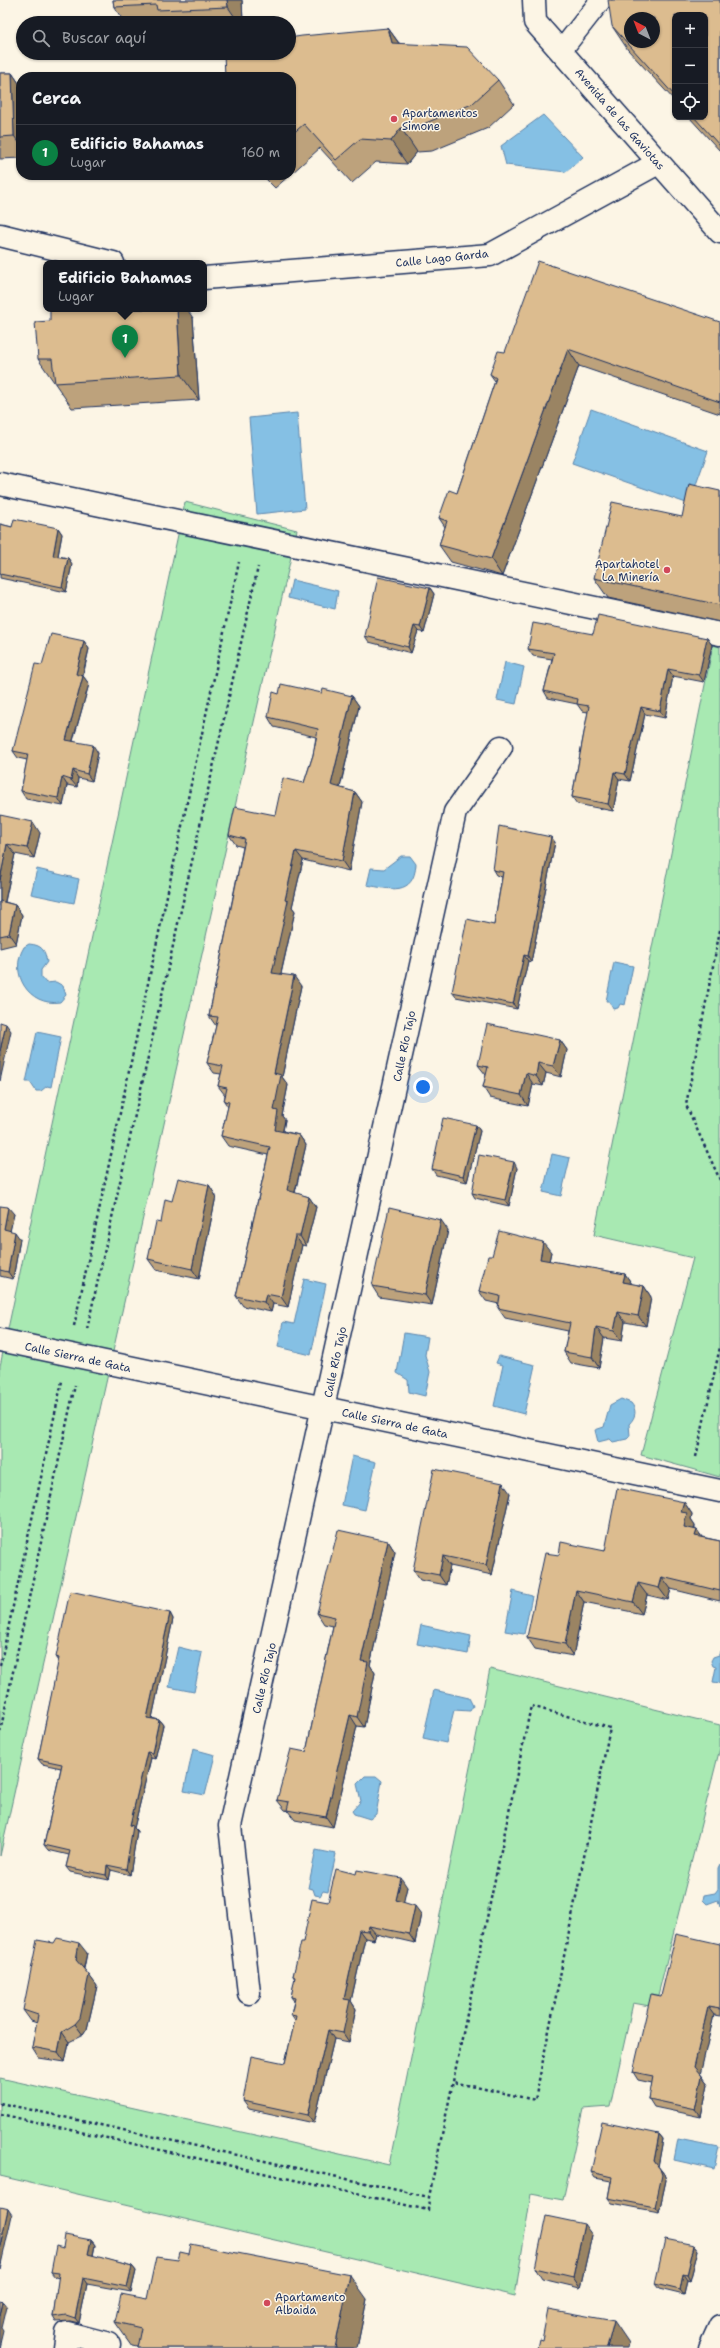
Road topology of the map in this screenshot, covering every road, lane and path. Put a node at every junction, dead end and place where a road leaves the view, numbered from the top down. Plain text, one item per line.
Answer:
1 (534, 0) edge
2 (601, 0) edge
3 (561, 51) junction
4 (658, 163) junction
5 (720, 232) edge
6 (0, 235) edge
7 (101, 260) edge
8 (207, 278) edge
9 (0, 484) edge
10 (255, 536) junction
11 (720, 634) edge
12 (502, 747) dead end
13 (720, 930) edge
14 (720, 1180) edge
15 (0, 1340) edge
16 (720, 1347) edge
17 (74, 1356) junction
18 (325, 1409) junction
19 (690, 1485) junction
20 (720, 1491) edge
21 (0, 1666) edge
22 (0, 1732) edge
23 (249, 1993) dead end
24 (453, 2082) junction
25 (0, 2103) edge
26 (0, 2114) edge
27 (429, 2197) junction
28 (720, 2326) edge
29 (65, 2348) edge
30 (108, 2348) edge
31 (710, 2348) edge

1 - 3 street, Avenida de las Gaviotas
2 - 3 lane
3 - 4 street, Avenida de las Gaviotas
4 - 5 street, Avenida de las Gaviotas
4 - 8 street, Calle Lago Garda
6 - 7 street
9 - 10 street
10 - 11 street
10 - 17 path
10 - 17 path
12 - 18 street, Calle Río Tajo
13 - 14 path
15 - 17 street, Calle Sierra de Gata
16 - 19 path
17 - 18 street, Calle Sierra de Gata
17 - 21 path
17 - 22 path
18 - 19 street, Calle Sierra de Gata
18 - 23 street, Calle Río Tajo
19 - 20 street, Calle Sierra de Gata
24 - 24 path
24 - 27 path
25 - 27 path
26 - 27 path
28 - 31 street
29 - 30 street

